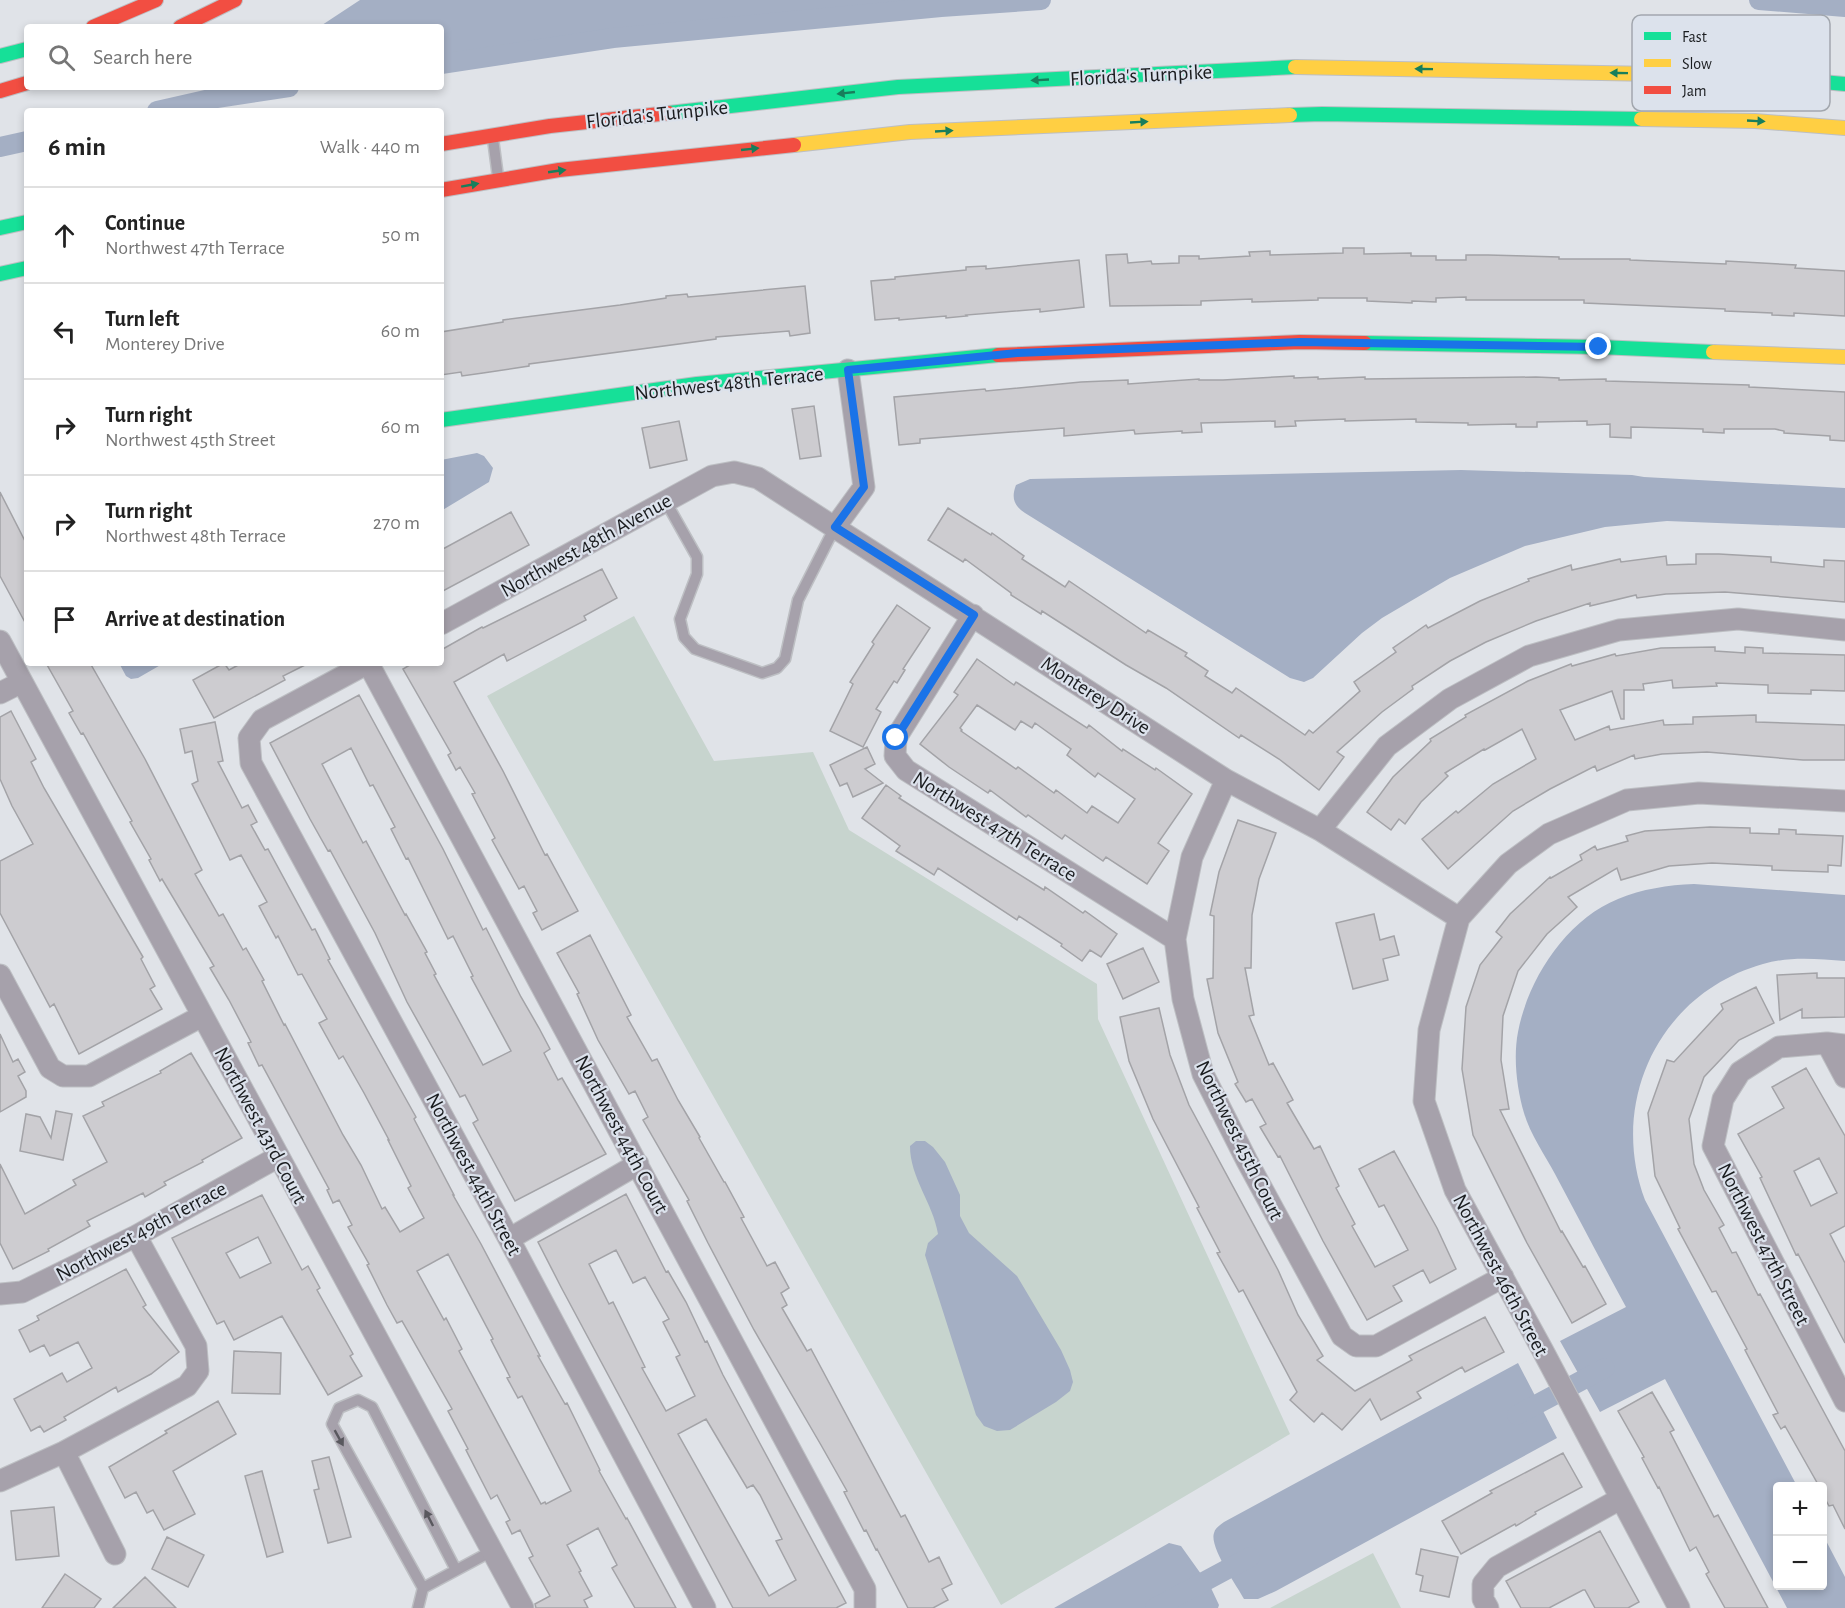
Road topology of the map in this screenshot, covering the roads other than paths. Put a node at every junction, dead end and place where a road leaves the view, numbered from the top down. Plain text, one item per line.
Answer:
1 (156, 0) edge
2 (235, 0) edge
3 (100, 24) edge
4 (186, 24) edge
5 (24, 50) edge
6 (0, 56) edge
7 (1632, 73) edge
8 (1830, 83) edge
9 (24, 84) edge
10 (1845, 84) edge
11 (0, 91) edge
12 (1845, 129) edge
13 (492, 136) junction
14 (444, 144) edge
15 (499, 180) junction
16 (444, 189) edge
17 (24, 223) edge
18 (0, 228) edge
19 (24, 269) edge
20 (0, 274) edge
21 (1845, 357) edge
22 (848, 370) junction
23 (444, 420) edge
24 (734, 472) joint
25 (666, 502) junction
26 (835, 527) junction
27 (974, 615) junction
28 (444, 622) edge
29 (1845, 630) edge
30 (0, 641) edge
31 (362, 666) edge
32 (370, 666) edge
33 (22, 682) junction
34 (0, 693) edge
35 (1227, 780) junction
36 (1845, 801) edge
37 (1320, 830) junction
38 (1459, 918) junction
39 (1175, 939) junction
40 (0, 975) edge
41 (202, 1016) junction
42 (1836, 1044) edge
43 (1845, 1077) edge
44 (278, 1157) junction
45 (638, 1164) junction
46 (136, 1236) junction
47 (509, 1239) junction
48 (1503, 1277) junction
49 (0, 1294) edge
50 (1845, 1401) edge
51 (64, 1452) junction
52 (0, 1481) edge
53 (1620, 1499) junction
54 (492, 1551) junction
55 (115, 1554) dead end
56 (456, 1570) junction
57 (423, 1587) junction
58 (418, 1608) edge
59 (523, 1608) edge
60 (705, 1608) edge
61 (865, 1608) edge
62 (1488, 1608) edge
63 (1679, 1608) edge

1 - 3 main road
2 - 4 main road
5 - 6 main road
7 -> 13 main road, Florida's Turnpike
10 -> 8 main road, Florida's Turnpike
9 - 11 main road
15 -> 12 main road
13 - 14 main road, Florida's Turnpike
13 - 15 lane
16 -> 15 main road
17 - 18 main road
19 - 20 main road
21 - 22 main road, Northwest 48th Terrace
22 - 23 main road, Northwest 48th Terrace
22 - 26 street
24 - 25 street, Northwest 48th Avenue
24 - 26 street, Monterey Drive
25 - 26 lane
25 - 28 street, Northwest 48th Avenue
26 - 27 street, Monterey Drive
27 - 35 street, Monterey Drive
27 - 39 street, Northwest 47th Terrace
29 - 37 street
30 - 33 street, Northwest 43rd Court
31 - 47 street, Northwest 44th Street
32 - 45 street, Northwest 44th Court
33 - 34 street
33 - 41 street, Northwest 43rd Court
35 - 37 street, Monterey Drive
35 - 39 street, Northwest 45th Court
36 - 38 street
37 - 38 street, Monterey Drive
38 - 48 street, Northwest 46th Street
39 - 48 street, Northwest 45th Court
40 - 41 street
41 - 44 street, Northwest 43rd Court
42 - 43 street
42 - 50 street, Northwest 47th Street
44 - 46 street, Northwest 49th Terrace
44 - 54 street, Northwest 43rd Court
45 - 47 street
45 - 61 street, Northwest 44th Court
46 - 49 street, Northwest 49th Terrace
46 - 51 street
47 - 60 street, Northwest 44th Street
48 - 53 street, Northwest 46th Street
51 - 52 street
51 - 55 street
53 - 62 street
53 - 63 street, Northwest 46th Street
54 - 56 lane
54 - 59 street, Northwest 43rd Court
56 - 57 lane
56 -> 57 lane
57 - 58 lane

